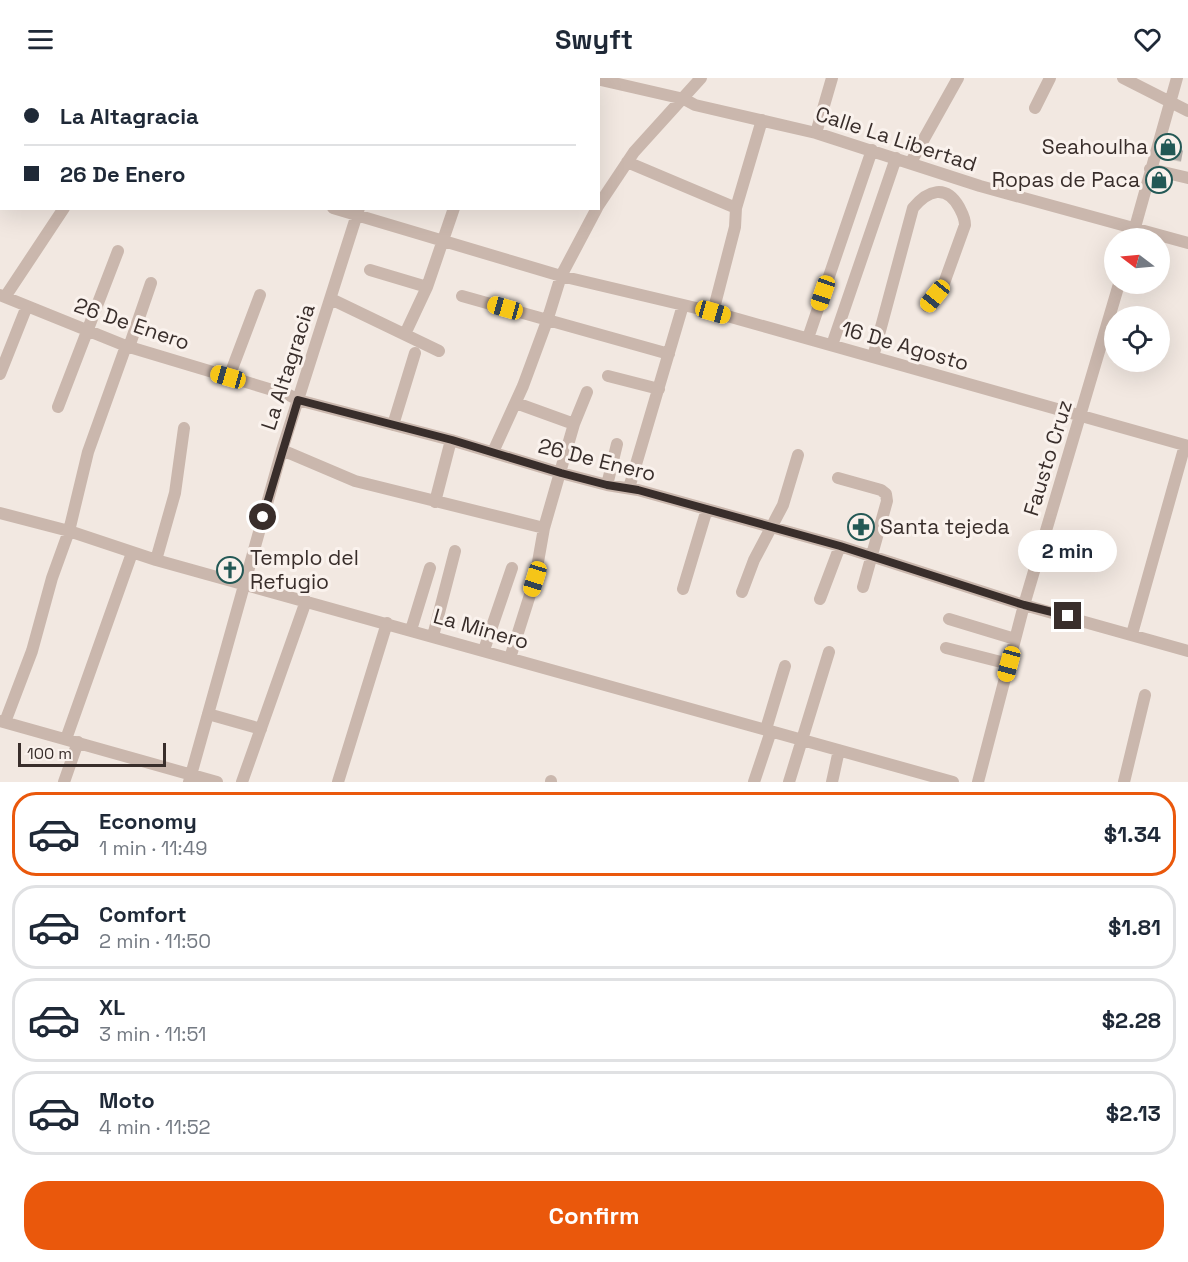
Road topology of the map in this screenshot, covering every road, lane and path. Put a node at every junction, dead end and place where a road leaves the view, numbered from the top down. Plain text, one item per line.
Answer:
1 (702, 78) edge
2 (832, 78) edge
3 (958, 78) edge
4 (1050, 78) edge
5 (1123, 78) edge
6 (1177, 78) edge
7 (600, 80) edge
8 (684, 99) junction
9 (1169, 102) junction
10 (1035, 108) dead end
11 (1188, 111) edge
12 (762, 120) junction
13 (816, 133) junction
14 (872, 150) junction
15 (896, 158) junction
16 (627, 162) junction
17 (911, 162) junction
18 (1150, 169) junction
19 (1188, 178) edge
20 (600, 204) edge
21 (736, 208) junction
22 (62, 210) edge
23 (453, 210) edge
24 (596, 210) edge
25 (358, 212) edge
26 (1118, 228) edge
27 (1135, 228) edge
28 (442, 240) junction
29 (1170, 240) edge
30 (1188, 243) edge
31 (118, 251) dead end
32 (370, 270) dead end
33 (561, 276) junction
34 (151, 283) dead end
35 (427, 287) junction
36 (1116, 294) edge
37 (260, 295) dead end
38 (3, 296) edge
39 (462, 296) dead end
40 (331, 299) junction
41 (683, 305) junction
42 (27, 306) junction
43 (927, 306) dead end
44 (713, 312) junction
45 (547, 321) junction
46 (88, 331) junction
47 (405, 334) junction
48 (808, 339) junction
49 (832, 345) junction
50 (127, 347) junction
51 (439, 351) dead end
52 (415, 353) dead end
53 (669, 354) junction
54 (873, 357) junction
55 (0, 374) edge
56 (608, 376) dead end
57 (228, 377) junction
58 (659, 389) junction
59 (587, 392) dead end
60 (298, 400) junction
61 (516, 403) junction
62 (58, 406) dead end
63 (1081, 415) junction
64 (574, 424) junction
65 (393, 425) junction
66 (184, 428) dead end
67 (452, 440) junction
68 (617, 444) dead end
69 (1187, 446) edge
70 (282, 450) junction
71 (492, 452) junction
72 (798, 455) dead end
73 (561, 473) junction
74 (838, 478) dead end
75 (607, 485) junction
76 (629, 488) junction
77 (435, 502) junction
78 (707, 510) junction
79 (0, 513) edge
80 (770, 527) junction
81 (544, 528) junction
82 (69, 531) junction
83 (840, 546) junction
84 (455, 551) dead end
85 (132, 553) junction
86 (872, 556) junction
87 (156, 560) junction
88 (430, 568) dead end
89 (512, 568) dead end
90 (244, 584) junction
91 (863, 587) dead end
92 (683, 590) dead end
93 (742, 592) dead end
94 (820, 599) dead end
95 (306, 601) junction
96 (1024, 605) junction
97 (949, 619) dead end
98 (387, 623) junction
99 (411, 630) junction
100 (1132, 634) junction
101 (433, 636) junction
102 (1015, 639) junction
103 (946, 648) dead end
104 (484, 650) junction
105 (1188, 651) edge
106 (829, 652) dead end
107 (510, 658) junction
108 (1009, 664) junction
109 (785, 666) dead end
110 (1145, 695) dead end
111 (208, 714) junction
112 (2, 721) edge
113 (261, 729) junction
114 (769, 730) junction
115 (66, 739) junction
116 (802, 740) junction
117 (78, 742) junction
118 (839, 750) junction
119 (190, 778) edge
120 (64, 782) edge
121 (218, 782) edge
122 (242, 782) edge
123 (338, 782) edge
124 (754, 782) edge
125 (789, 782) edge
126 (832, 782) edge
127 (952, 782) edge
128 (978, 782) edge
129 (1124, 782) edge

1 - 8 street
2 - 13 street
3 - 17 street
4 - 10 street
5 - 9 street
6 - 9 street
7 - 8 street, Calle La Libertad
8 - 12 street, Calle La Libertad
8 - 16 street
9 - 11 street
9 - 18 street
12 - 13 street, Calle La Libertad
12 - 21 street
13 - 14 street, Calle La Libertad
14 - 15 street, Calle La Libertad
14 - 48 street
15 - 17 street, Calle La Libertad
15 - 49 street
16 - 20 street
16 - 21 street
17 - 26 street, Calle La Libertad
18 - 19 street
18 - 27 street
21 - 44 street
22 - 38 street
23 - 28 street
24 - 33 street
25 - 28 street, 16 De Agosto
25 - 40 street, La Altagracia
28 - 33 street, 16 De Agosto
28 - 35 street
29 - 30 street, Calle La Libertad
31 - 46 street
32 - 35 street
33 - 41 street, 16 De Agosto
33 - 45 street
34 - 50 street
35 - 47 street
36 - 63 street, Fausto Cruz
37 - 57 street
38 - 42 street, 26 De Enero
39 - 45 street
40 - 47 street
40 - 60 street, La Altagracia
41 - 44 street, 16 De Agosto
41 - 53 street
42 - 46 street, 26 De Enero
42 - 55 street
43 - 54 street
44 - 48 street, 16 De Agosto
45 - 53 street
45 - 61 street
46 - 50 street, 26 De Enero
46 - 62 street
47 - 51 street
48 - 49 street, 16 De Agosto
49 - 54 street, 16 De Agosto
50 - 57 street, 26 De Enero
50 - 82 street
52 - 65 street
53 - 58 street
54 - 63 street, 16 De Agosto
56 - 58 street
57 - 60 street, 26 De Enero
58 - 76 street
59 - 64 street
60 - 65 street, 26 De Enero
60 - 70 street, La Altagracia
61 - 64 street
61 - 71 street
63 - 69 street, 16 De Agosto
63 - 96 street, Fausto Cruz
64 - 73 street
65 - 67 street, 26 De Enero
66 - 87 street
67 - 71 street, 26 De Enero
67 - 77 street
68 - 75 street
69 - 100 street
70 - 77 street
70 - 90 street, La Altagracia
71 - 73 street, 26 De Enero
72 - 80 street
73 - 75 street, 26 De Enero
73 - 81 street
74 - 86 street
75 - 76 street, 26 De Enero
76 - 78 street, 26 De Enero
77 - 81 street
78 - 80 street, 26 De Enero
78 - 92 street
79 - 82 street, La Minero
80 - 83 street, 26 De Enero
80 - 93 street
81 - 107 street
82 - 85 street, La Minero
82 - 112 street
83 - 86 street, 26 De Enero
83 - 94 street
84 - 101 street
85 - 87 street, La Minero
85 - 115 street
86 - 91 street
86 - 96 street, 26 De Enero
87 - 90 street, La Minero
88 - 99 street
89 - 104 street
90 - 95 street, La Minero
90 - 111 street, La Altagracia
95 - 98 street, La Minero
95 - 113 street
96 - 100 street, 26 De Enero
96 - 102 street, Fausto Cruz
97 - 102 street
98 - 99 street, La Minero
98 - 123 street
99 - 101 street, La Minero
100 - 105 street, 26 De Enero
101 - 104 street, La Minero
102 - 108 street, Fausto Cruz
103 - 108 street
104 - 107 street, La Minero
106 - 116 street
107 - 114 street, La Minero
108 - 128 street, Fausto Cruz
109 - 114 street
110 - 129 street
111 - 113 street
111 - 119 street, La Altagracia
112 - 115 street
113 - 122 street
114 - 116 street, La Minero
114 - 124 street
115 - 117 street
116 - 118 street, La Minero
116 - 125 street
117 - 119 street
117 - 120 street
118 - 126 street
118 - 127 street, La Minero
119 - 121 street

